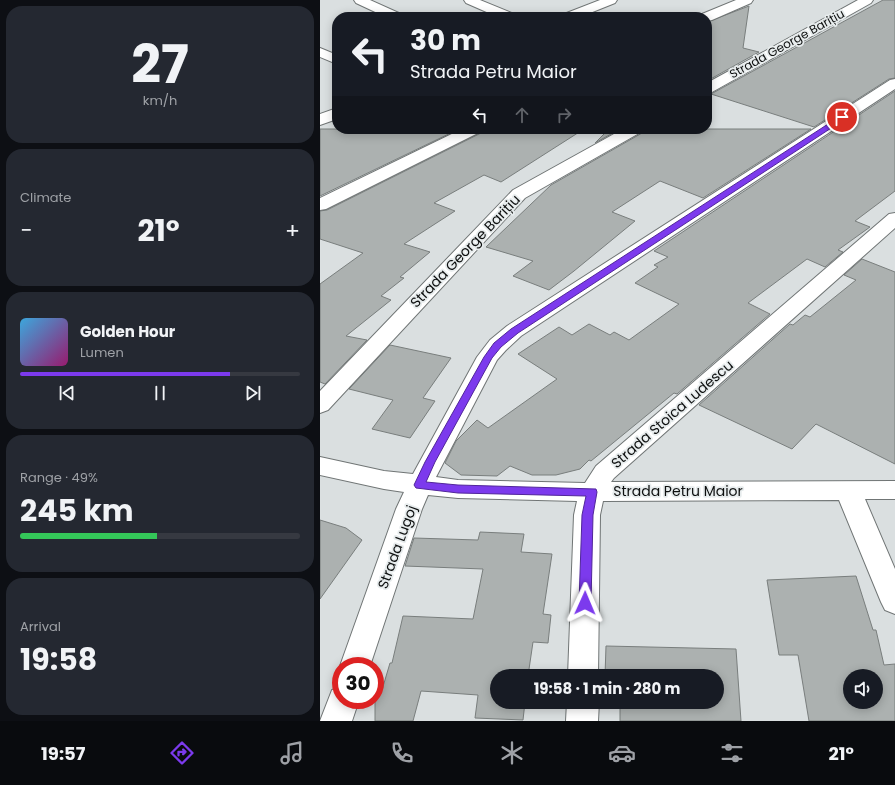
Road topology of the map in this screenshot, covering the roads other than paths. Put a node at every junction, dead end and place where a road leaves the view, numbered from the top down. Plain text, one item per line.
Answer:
1 (360, 0) edge
2 (470, 0) edge
3 (611, 0) edge
4 (747, 0) edge
5 (867, 0) edge
6 (385, 12) edge
7 (498, 12) edge
8 (581, 12) edge
9 (712, 15) edge
10 (320, 52) edge
11 (332, 58) edge
12 (895, 83) edge
13 (712, 85) edge
14 (332, 115) edge
15 (320, 120) edge
16 (464, 134) edge
17 (626, 134) edge
18 (320, 205) edge
19 (895, 218) edge
20 (320, 405) edge
21 (320, 466) edge
22 (420, 485) junction
23 (848, 490) junction
24 (895, 490) edge
25 (592, 492) junction
26 (895, 602) edge
27 (358, 657) edge
28 (583, 669) edge
29 (340, 709) edge
30 (583, 709) edge
31 (336, 721) edge
32 (582, 721) edge

1 - 6 street
2 - 7 street
3 - 8 street
4 - 9 street
5 - 13 street, Strada George Barițiu
10 - 11 street
12 - 22 street, Strada Lugoj
14 - 15 street
16 - 18 street
17 - 20 street, Strada George Barițiu
19 - 25 street, Strada Stoica Ludescu
21 - 22 street, Strada Petru Maior
22 - 25 street, Strada Petru Maior
22 - 27 street, Strada Lugoj
23 - 24 street, Strada Petru Maior
23 - 25 street, Strada Petru Maior
23 - 26 street
25 - 28 street, Strada Stoica Ludescu
29 - 31 street
30 - 32 street

